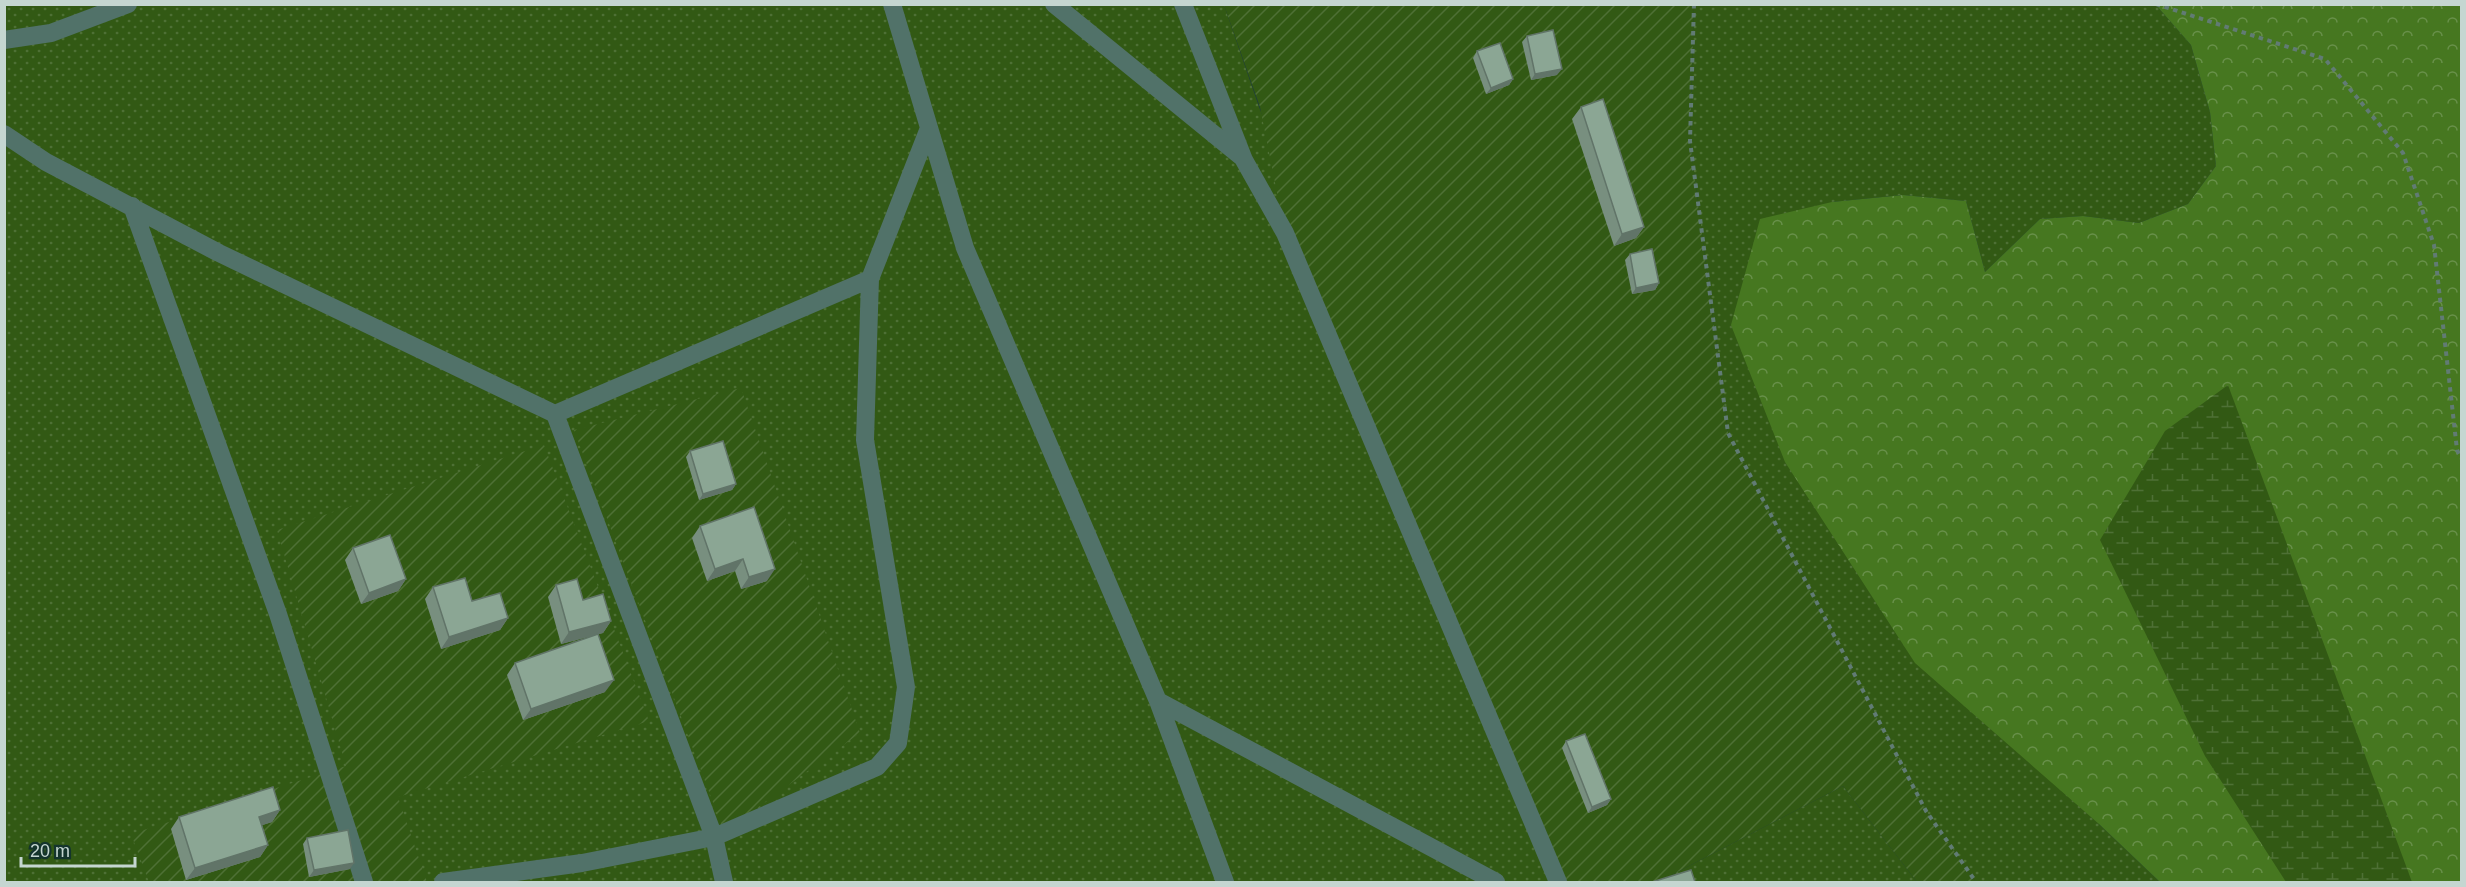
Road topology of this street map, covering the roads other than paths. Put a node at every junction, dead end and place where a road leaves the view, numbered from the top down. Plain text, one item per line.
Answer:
1 (128, 4) edge
2 (892, 4) edge
3 (1054, 4) edge
4 (1183, 4) edge
5 (4, 40) edge
6 (929, 128) junction
7 (4, 134) edge
8 (1244, 160) junction
9 (132, 206) junction
10 (870, 279) junction
11 (555, 414) junction
12 (1158, 701) junction
13 (714, 837) junction
14 (364, 882) edge
15 (443, 882) edge
16 (724, 882) edge
17 (1225, 882) edge
18 (1496, 882) edge
19 (1558, 882) edge

1 - 5 lane
2 - 6 lane
3 - 8 lane
4 - 8 lane
6 - 10 lane
6 - 12 lane
7 - 9 lane
8 - 19 lane
9 - 11 lane
9 - 14 lane
10 - 11 lane
10 - 13 lane
11 - 13 lane
12 - 17 lane
12 - 18 lane
13 - 15 lane
13 - 16 lane

